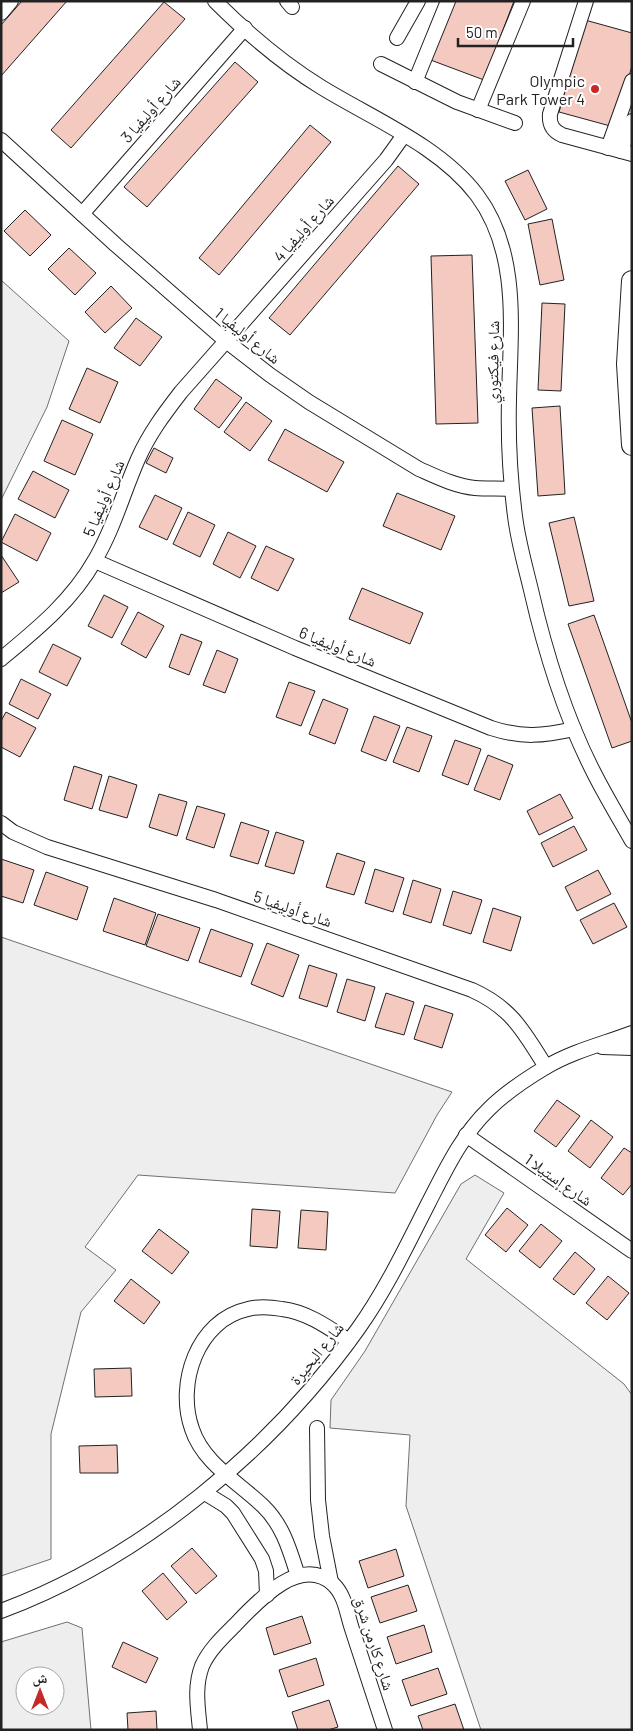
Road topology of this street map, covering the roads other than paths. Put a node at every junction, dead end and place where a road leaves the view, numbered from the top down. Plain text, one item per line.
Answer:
1 (11, 1) edge
2 (215, 1) edge
3 (418, 1) edge
4 (448, 1) edge
5 (523, 1) edge
6 (586, 1) edge
7 (1, 13) edge
8 (245, 28) junction
9 (397, 38) dead end
10 (381, 64) dead end
11 (632, 81) edge
12 (415, 82) junction
13 (478, 110) junction
14 (632, 121) edge
15 (515, 123) dead end
16 (404, 135) junction
17 (1, 140) edge
18 (620, 151) edge
19 (82, 214) junction
20 (632, 281) edge
21 (226, 342) junction
22 (632, 445) edge
23 (512, 489) junction
24 (95, 561) junction
25 (1, 659) edge
26 (574, 729) junction
27 (1, 823) edge
28 (632, 841) edge
29 (632, 1033) edge
30 (632, 1048) edge
31 (584, 1049) junction
32 (546, 1067) junction
33 (466, 1135) junction
34 (632, 1251) edge
35 (349, 1341) junction
36 (317, 1428) dead end
37 (225, 1474) junction
38 (205, 1493) junction
39 (298, 1576) junction
40 (331, 1582) junction
41 (267, 1595) junction
42 (1, 1612) edge
43 (200, 1730) edge
44 (385, 1730) edge

1 - 7 street
2 - 8 street, شارع فيكتوري
3 - 9 street
4 - 12 street
5 - 13 street
6 - 18 street
8 - 16 street, شارع فيكتوري
8 - 19 street, شارع أوليفيا 3
10 - 12 street
11 - 18 street
12 - 13 street
13 - 15 street
14 - 18 street
16 - 21 street, شارع أوليفيا 4
16 - 23 street, شارع فيكتوري
17 - 19 street, شارع أوليفيا 1
19 - 21 street, شارع أوليفيا 1
20 - 22 main road
21 - 23 street, شارع أوليفيا 1
21 - 24 street, شارع أوليفيا 5
23 - 26 street, شارع فيكتوري
24 - 25 street, شارع أوليفيا 5
24 - 26 street, شارع أوليفيا 6
26 - 28 street, شارع فيكتوري
27 - 32 street, شارع أوليفيا 5
29 - 31 street, شارع البحيرة
30 - 31 street, شارع البحيرة
31 - 32 street, شارع البحيرة
32 - 33 street, شارع البحيرة
33 - 34 street, شارع إستيلا 1
33 - 35 street, شارع البحيرة
35 - 37 street, شارع البحيرة
35 - 37 street
36 - 40 street
37 - 38 street, شارع البحيرة
37 - 39 street
38 - 41 street
38 - 42 street, شارع البحيرة
39 - 40 street
39 - 41 street
40 - 44 street, شارع كارمن شرق
41 - 43 street

